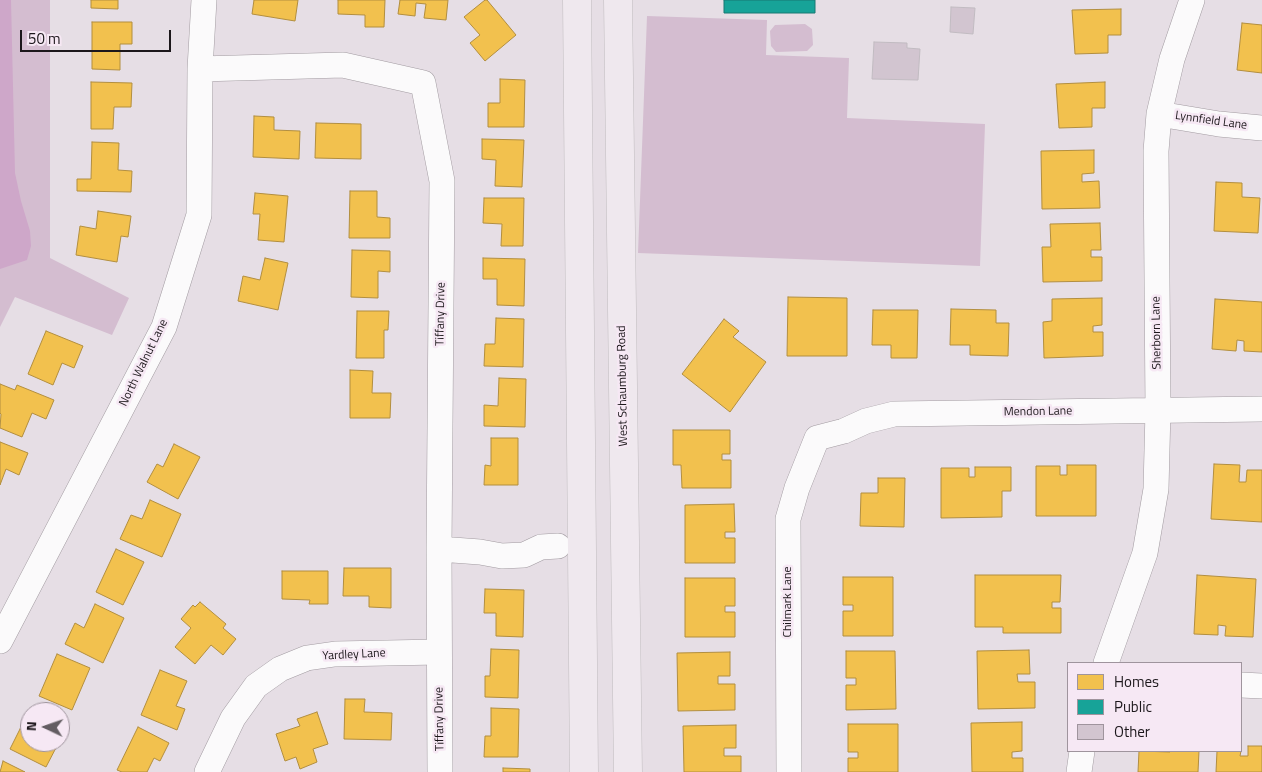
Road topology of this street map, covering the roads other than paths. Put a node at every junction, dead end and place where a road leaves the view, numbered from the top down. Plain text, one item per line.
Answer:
1 (204, 0) edge
2 (577, 0) edge
3 (618, 0) edge
4 (1192, 0) edge
5 (200, 69) junction
6 (1159, 114) junction
7 (1262, 128) edge
8 (1262, 409) edge
9 (1158, 410) junction
10 (817, 438) joint
11 (558, 546) dead end
12 (439, 549) junction
13 (0, 641) edge
14 (439, 652) junction
15 (1106, 662) edge
16 (1242, 685) edge
17 (1262, 686) edge
18 (1082, 752) edge
19 (207, 772) edge
20 (440, 772) edge
21 (584, 772) edge
22 (628, 772) edge
23 (790, 772) edge
24 (1079, 772) edge

1 - 5 street, North Walnut Lane
2 - 21 main road
3 - 22 main road, West Schaumburg Road
4 - 6 street, Sherborn Lane
5 - 12 street, Tiffany Drive
5 - 13 street, North Walnut Lane
6 - 7 street, Lynnfield Lane
6 - 9 street, Sherborn Lane
8 - 9 street, Mendon Lane
9 - 10 street, Mendon Lane
9 - 15 street, Sherborn Lane
10 - 23 street, Chilmark Lane
11 - 12 street
12 - 14 street, Tiffany Drive
14 - 19 street, Yardley Lane
14 - 20 street, Tiffany Drive
16 - 17 street
18 - 24 street

